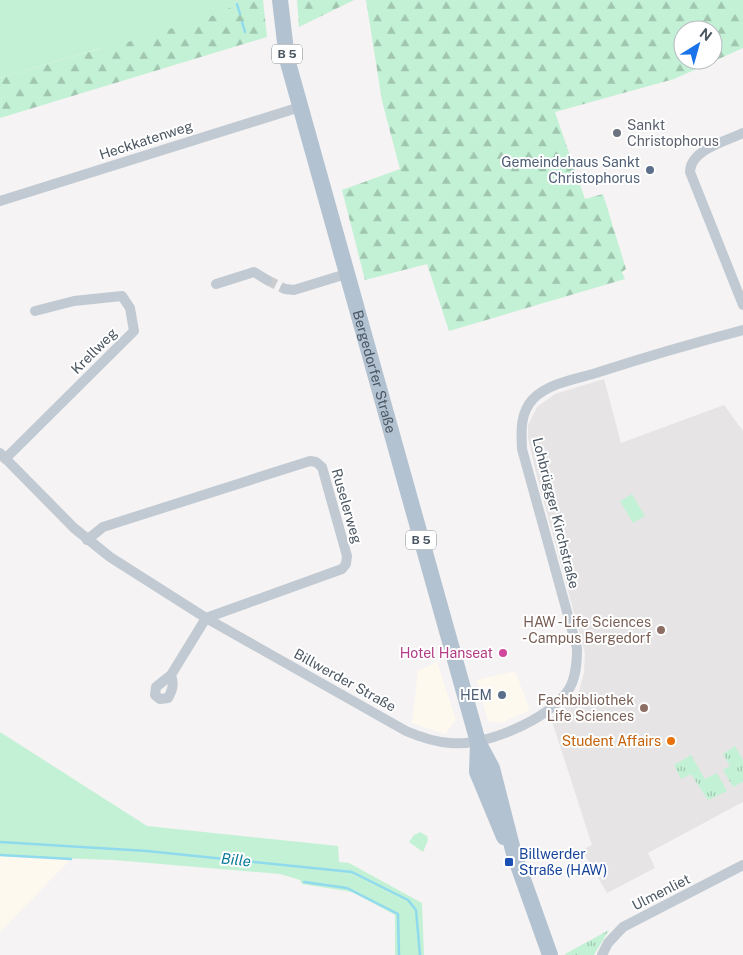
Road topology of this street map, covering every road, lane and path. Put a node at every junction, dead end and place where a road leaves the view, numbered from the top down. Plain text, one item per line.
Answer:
1 (280, 0) edge
2 (300, 107) junction
3 (743, 133) edge
4 (0, 201) edge
5 (346, 274) junction
6 (267, 280) tunnel mouth
7 (216, 284) dead end
8 (285, 289) tunnel mouth
9 (743, 305) edge
10 (34, 311) dead end
11 (743, 330) edge
12 (3, 456) edge
13 (87, 540) junction
14 (206, 618) junction
15 (171, 675) dead end
16 (478, 742) junction
17 (743, 865) edge
18 (550, 955) edge
19 (602, 955) edge

1 - 2 main road, Bergedorfer Straße / B 5
2 - 4 street, Heckkatenweg
2 - 5 main road, Bergedorfer Straße / B 5
3 - 9 street
5 - 8 street
5 - 16 main road, Bergedorfer Straße / B 5
6 - 7 street
10 - 12 street, Krellweg
11 - 16 street, Lohbrügger Kirchstraße
12 - 13 street, Billwerder Straße
13 - 14 street, Billwerder Straße
13 - 14 street, Ruselerweg
14 - 15 street
14 - 16 street, Billwerder Straße
16 - 18 main road, Bergedorfer Straße / B 5
17 - 19 street, Ulmenliet

